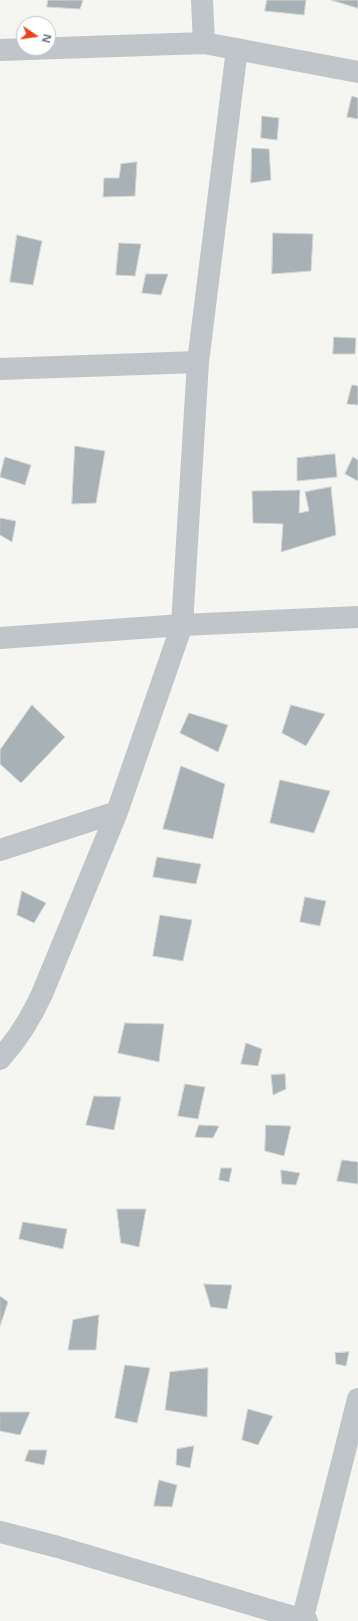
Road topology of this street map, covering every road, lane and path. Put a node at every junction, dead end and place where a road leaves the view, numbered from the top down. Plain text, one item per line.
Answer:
1 (202, 0) edge
2 (204, 43) junction
3 (237, 49) junction
4 (0, 50) edge
5 (358, 72) edge
6 (198, 362) junction
7 (0, 369) edge
8 (358, 617) edge
9 (182, 625) junction
10 (0, 638) edge
11 (117, 812) junction
12 (0, 850) edge
13 (0, 1059) edge
14 (358, 1399) edge
15 (0, 1532) edge
16 (304, 1621) edge

1 - 2 street
2 - 3 street
2 - 4 street
3 - 5 street
3 - 6 street
6 - 7 street
6 - 9 street
8 - 9 street
9 - 10 street
9 - 11 street
11 - 12 street
11 - 13 street
14 - 16 street
15 - 16 street

